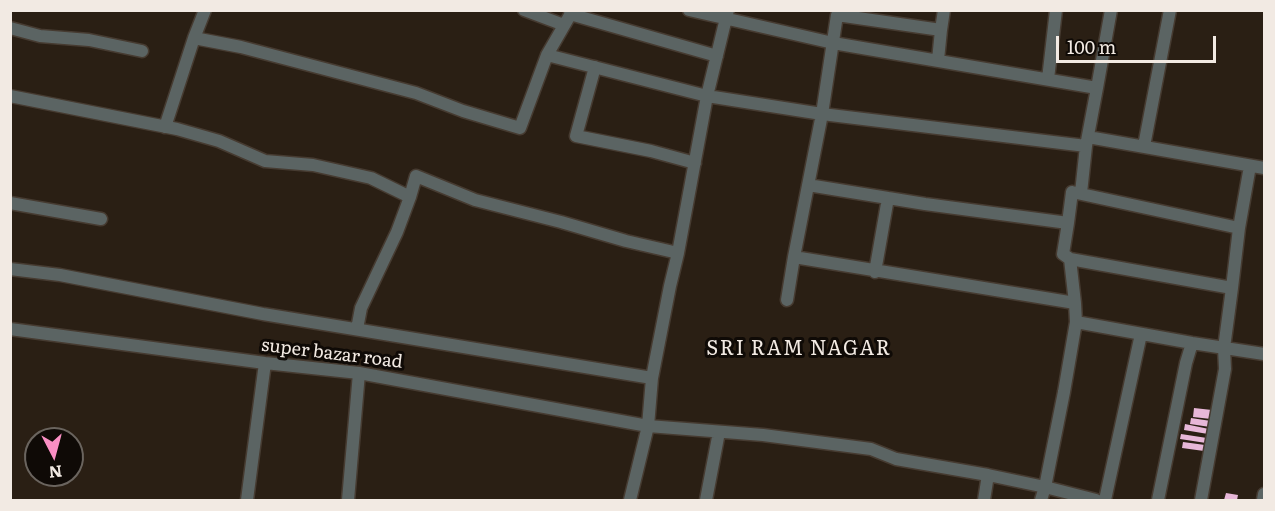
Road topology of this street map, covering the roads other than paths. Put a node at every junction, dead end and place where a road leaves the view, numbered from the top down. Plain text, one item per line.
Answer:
1 (205, 10) edge
2 (524, 10) edge
3 (689, 10) edge
4 (944, 10) edge
5 (1056, 10) edge
6 (1111, 10) edge
7 (1170, 10) edge
8 (728, 15) edge
9 (569, 17) edge
10 (10, 28) edge
11 (941, 30) junction
12 (194, 38) junction
13 (833, 43) junction
14 (142, 51) dead end
15 (547, 55) junction
16 (717, 56) junction
17 (939, 60) junction
18 (595, 67) junction
19 (1048, 79) junction
20 (1097, 88) junction
21 (10, 96) edge
22 (707, 96) junction
23 (822, 114) junction
24 (165, 127) junction
25 (1087, 141) junction
26 (1144, 146) junction
27 (695, 163) junction
28 (1250, 166) junction
29 (1264, 168) edge
30 (808, 185) junction
31 (1081, 193) junction
32 (410, 197) junction
33 (888, 198) junction
34 (10, 203) edge
35 (101, 219) dead end
36 (1068, 223) junction
37 (1239, 228) junction
38 (678, 253) junction
39 (794, 257) junction
40 (1070, 259) junction
41 (10, 269) edge
42 (875, 272) junction
43 (1232, 288) junction
44 (787, 300) dead end
45 (1075, 303) junction
46 (1076, 322) junction
47 (10, 329) edge
48 (357, 329) junction
49 (1141, 334) junction
50 (1192, 343) junction
51 (1224, 348) junction
52 (1264, 354) edge
53 (265, 363) junction
54 (359, 373) junction
55 (652, 378) junction
56 (648, 426) junction
57 (719, 432) junction
58 (988, 475) junction
59 (1045, 487) junction
60 (1264, 494) edge
61 (1096, 500) edge
62 (247, 501) edge
63 (348, 501) edge
64 (630, 501) edge
65 (706, 501) edge
66 (984, 501) edge
67 (1041, 501) edge
68 (1105, 501) edge
69 (1158, 501) edge
70 (1201, 501) edge
71 (1263, 501) edge

1 - 12 street
2 - 9 street
3 - 8 street
4 - 11 street
5 - 19 street
6 - 20 street
7 - 26 street
8 - 13 street
8 - 16 street
9 - 15 street
9 - 16 street
10 - 14 street
11 - 13 street
11 - 17 street
12 - 15 street
12 - 24 street
13 - 17 street
13 - 23 street
15 - 18 street
16 - 22 street
17 - 19 street
18 - 22 street
18 - 27 street
19 - 20 street
20 - 25 street
21 - 24 street
22 - 23 street
22 - 27 street
23 - 25 street
23 - 30 street
24 - 32 street
25 - 26 street
25 - 31 street
26 - 28 street
27 - 38 street
28 - 29 street
28 - 37 street
30 - 33 street
30 - 39 street
31 - 36 street
31 - 37 street
32 - 38 street
32 - 48 street
33 - 36 street
33 - 42 street
34 - 35 street
36 - 40 street
37 - 43 street
38 - 55 street
39 - 42 street
39 - 44 street
40 - 43 street
40 - 45 street
41 - 48 street
42 - 45 street
43 - 51 street
45 - 46 street
46 - 49 street
46 - 59 street
47 - 53 street, super bazar road
48 - 55 street
49 - 50 street
49 - 68 street
50 - 51 street
50 - 69 street
51 - 52 street
51 - 70 street
53 - 54 street, super bazar road
53 - 62 street
54 - 56 street, super bazar road
54 - 63 street
55 - 56 street
56 - 57 street, super bazar road
56 - 64 street
57 - 58 street, super bazar road
57 - 65 street
58 - 59 street, super bazar road
58 - 66 street
59 - 61 street, super bazar road
59 - 67 street
60 - 71 street

